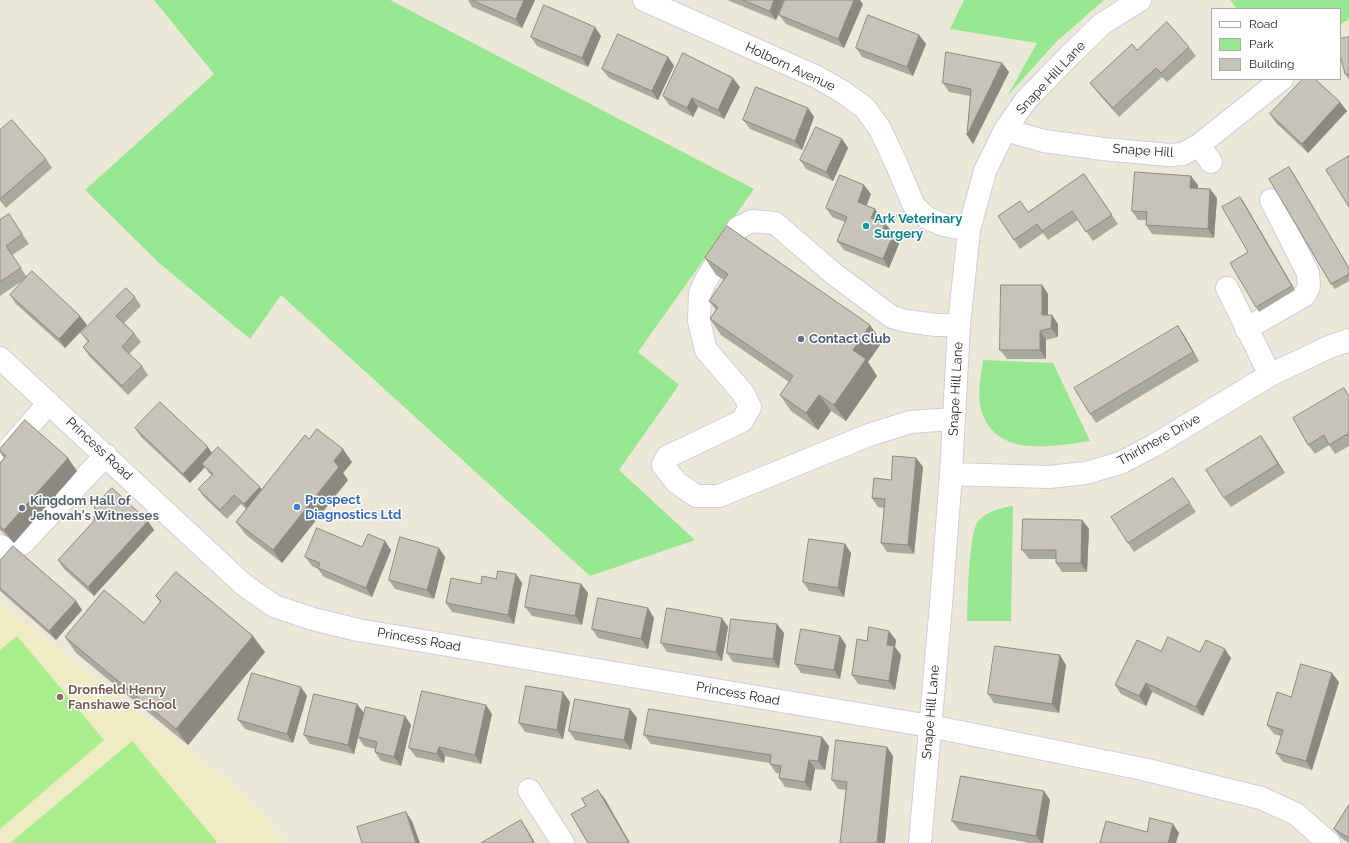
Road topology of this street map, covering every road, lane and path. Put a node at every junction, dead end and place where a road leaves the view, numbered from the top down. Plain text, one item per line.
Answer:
1 (644, 0) edge
2 (1140, 0) edge
3 (1281, 80) edge
4 (1005, 130) junction
5 (1199, 144) junction
6 (1211, 162) dead end
7 (1271, 200) dead end
8 (969, 230) junction
9 (1228, 288) dead end
10 (960, 325) junction
11 (1246, 328) junction
12 (1349, 340) edge
13 (0, 358) edge
14 (1270, 375) junction
15 (49, 403) junction
16 (954, 420) junction
17 (106, 455) junction
18 (0, 459) edge
19 (952, 474) junction
20 (0, 546) edge
21 (930, 726) junction
22 (529, 790) dead end
23 (563, 843) edge
24 (920, 843) edge
25 (1329, 843) edge

1 - 8 street, Holborn Avenue
2 - 4 street, Snape Hill Lane
3 - 5 street, Snape Hill
4 - 5 street, Snape Hill
4 - 8 street, Snape Hill Lane
5 - 6 street
7 - 11 street
8 - 10 street, Snape Hill Lane
9 - 11 street
10 - 16 street, Snape Hill Lane
10 - 16 street
11 - 14 street
12 - 14 street, Thirlmere Drive
13 - 15 street, Princess Road
14 - 19 street, Thirlmere Drive
15 - 17 street, Princess Road
15 - 18 street
16 - 19 street, Snape Hill Lane
17 - 20 street
17 - 21 street, Princess Road
19 - 21 street, Snape Hill Lane
21 - 24 street, Snape Hill Lane
21 - 25 street, Princess Road
22 - 23 street

